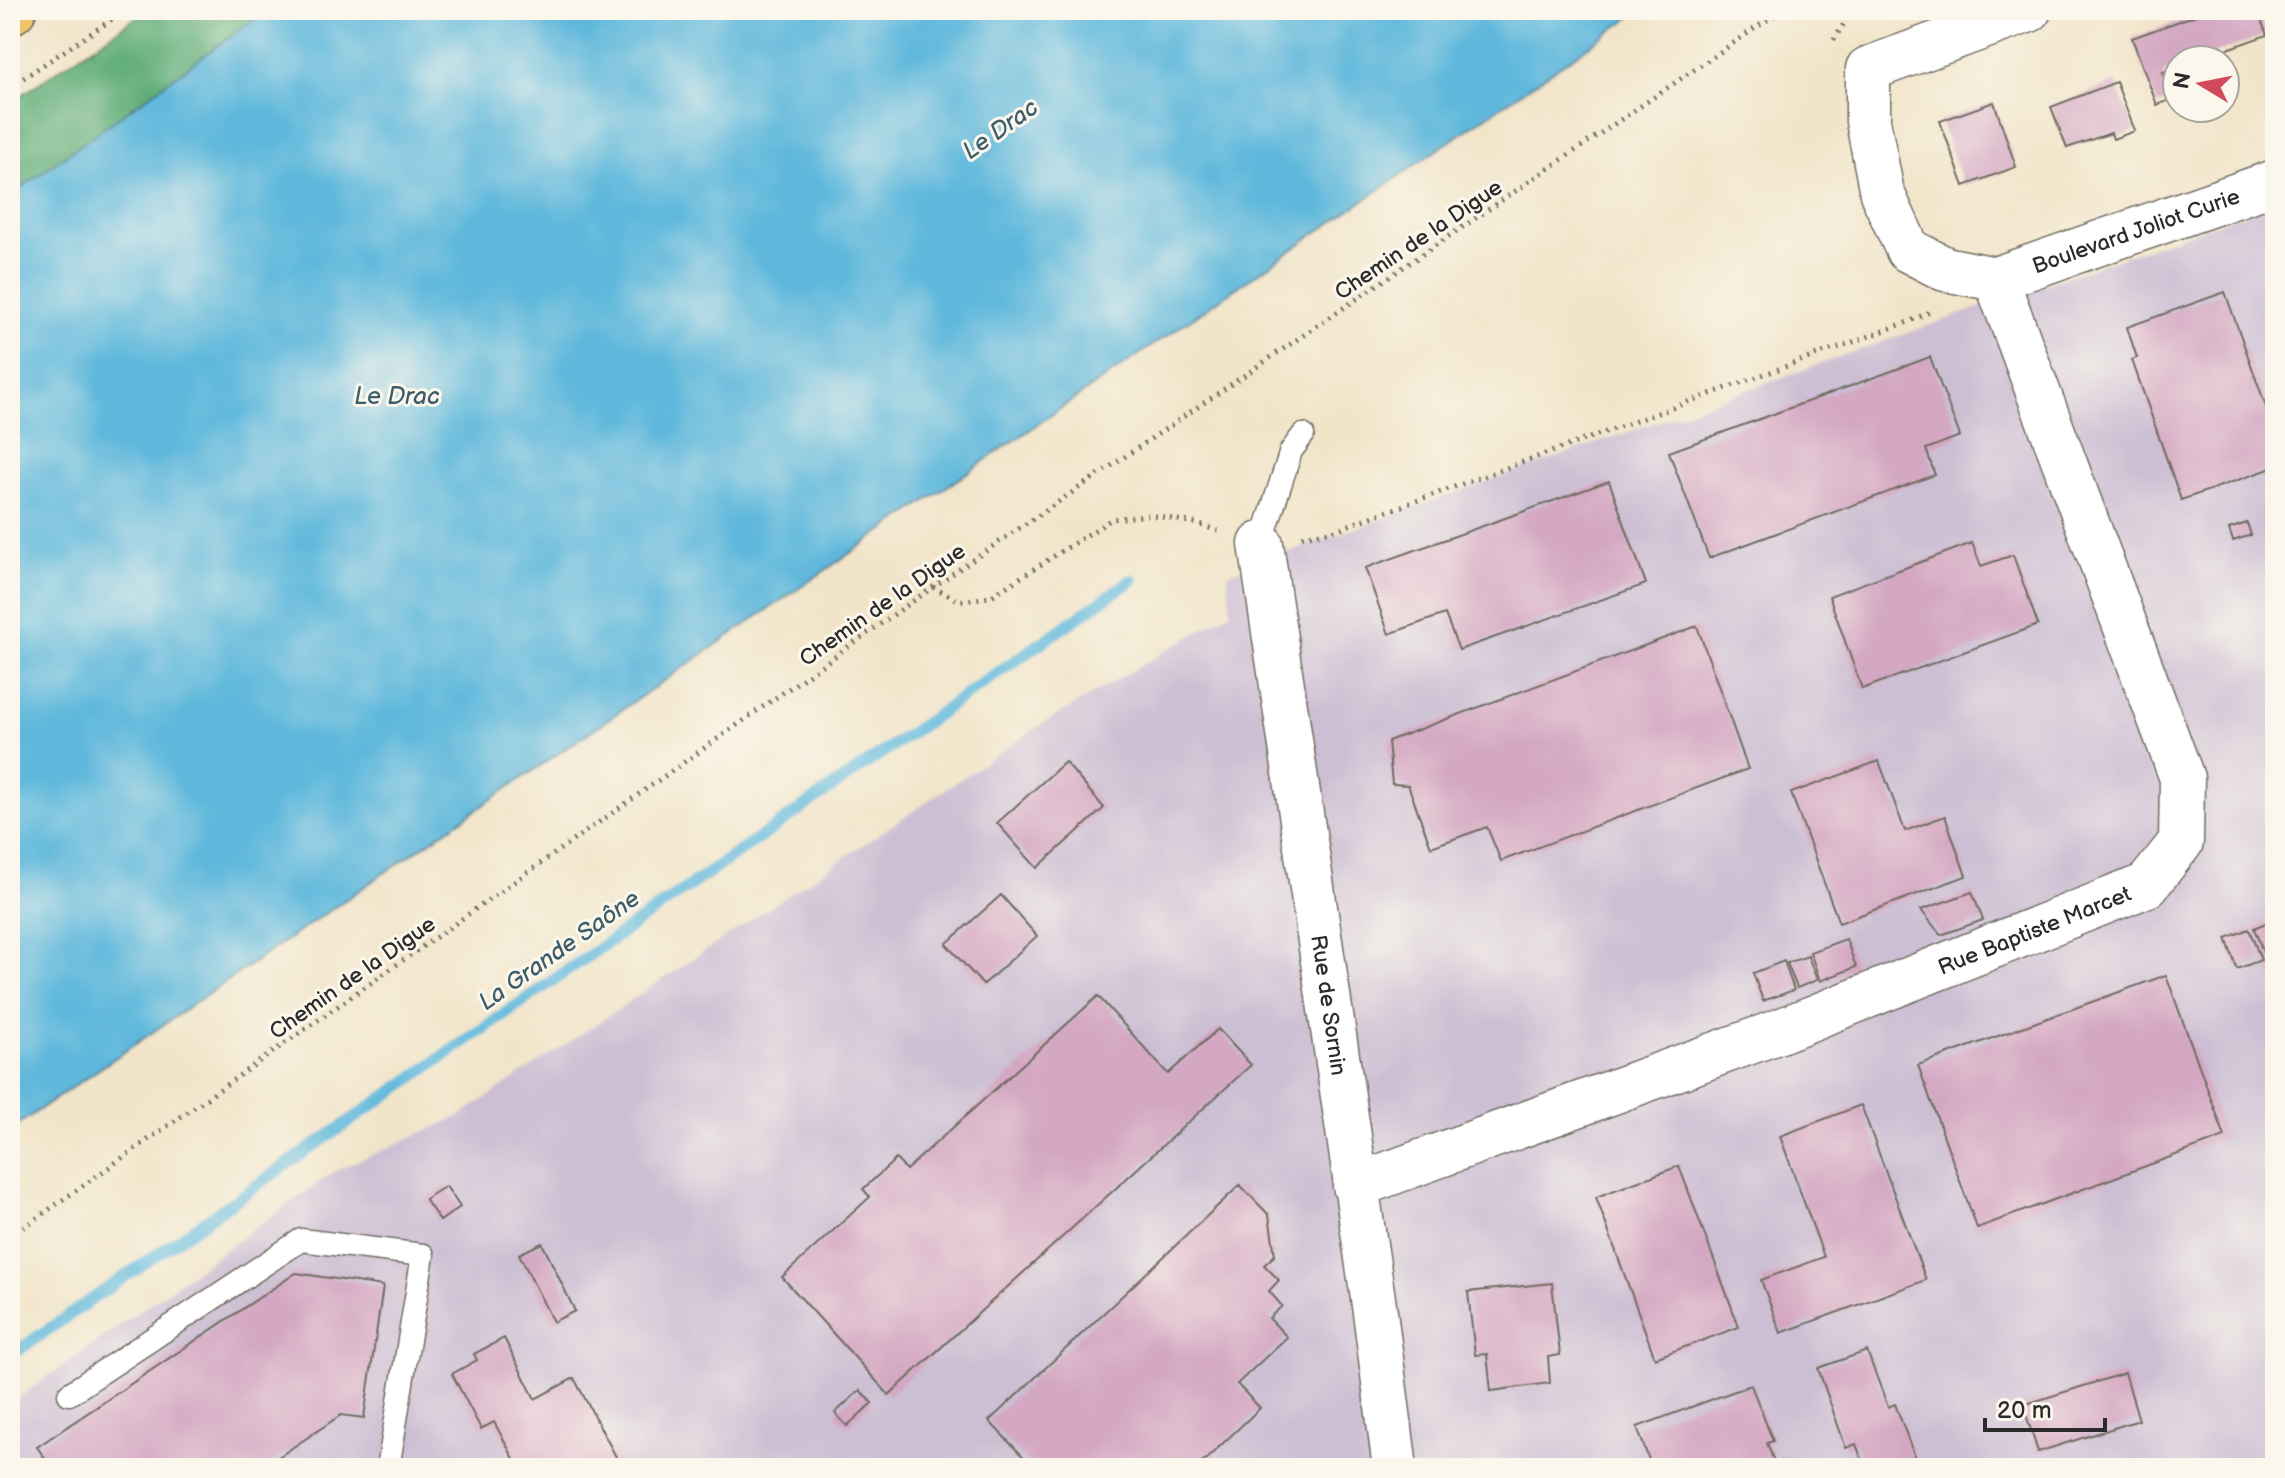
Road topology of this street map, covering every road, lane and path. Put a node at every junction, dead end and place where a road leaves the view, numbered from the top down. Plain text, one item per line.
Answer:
1 (126, 10) edge
2 (1782, 10) edge
3 (2029, 10) edge
4 (10, 87) edge
5 (2275, 182) edge
6 (1996, 279) junction
7 (1933, 310) dead end
8 (1303, 435) dead end
9 (1261, 544) junction
10 (933, 587) junction
11 (1355, 1186) junction
12 (10, 1237) edge
13 (69, 1394) dead end
14 (388, 1468) edge
15 (1395, 1468) edge

1 - 4 path
2 - 10 path, Chemin de la Digue
3 - 6 street
5 - 6 street, Boulevard Joliot Curie
6 - 11 street, Rue Baptiste Marcet
7 - 9 path
8 - 9 lane
9 - 10 path
9 - 11 street, Rue de Sornin
10 - 12 path, Chemin de la Digue
11 - 15 street, Rue de Sornin
13 - 14 lane

